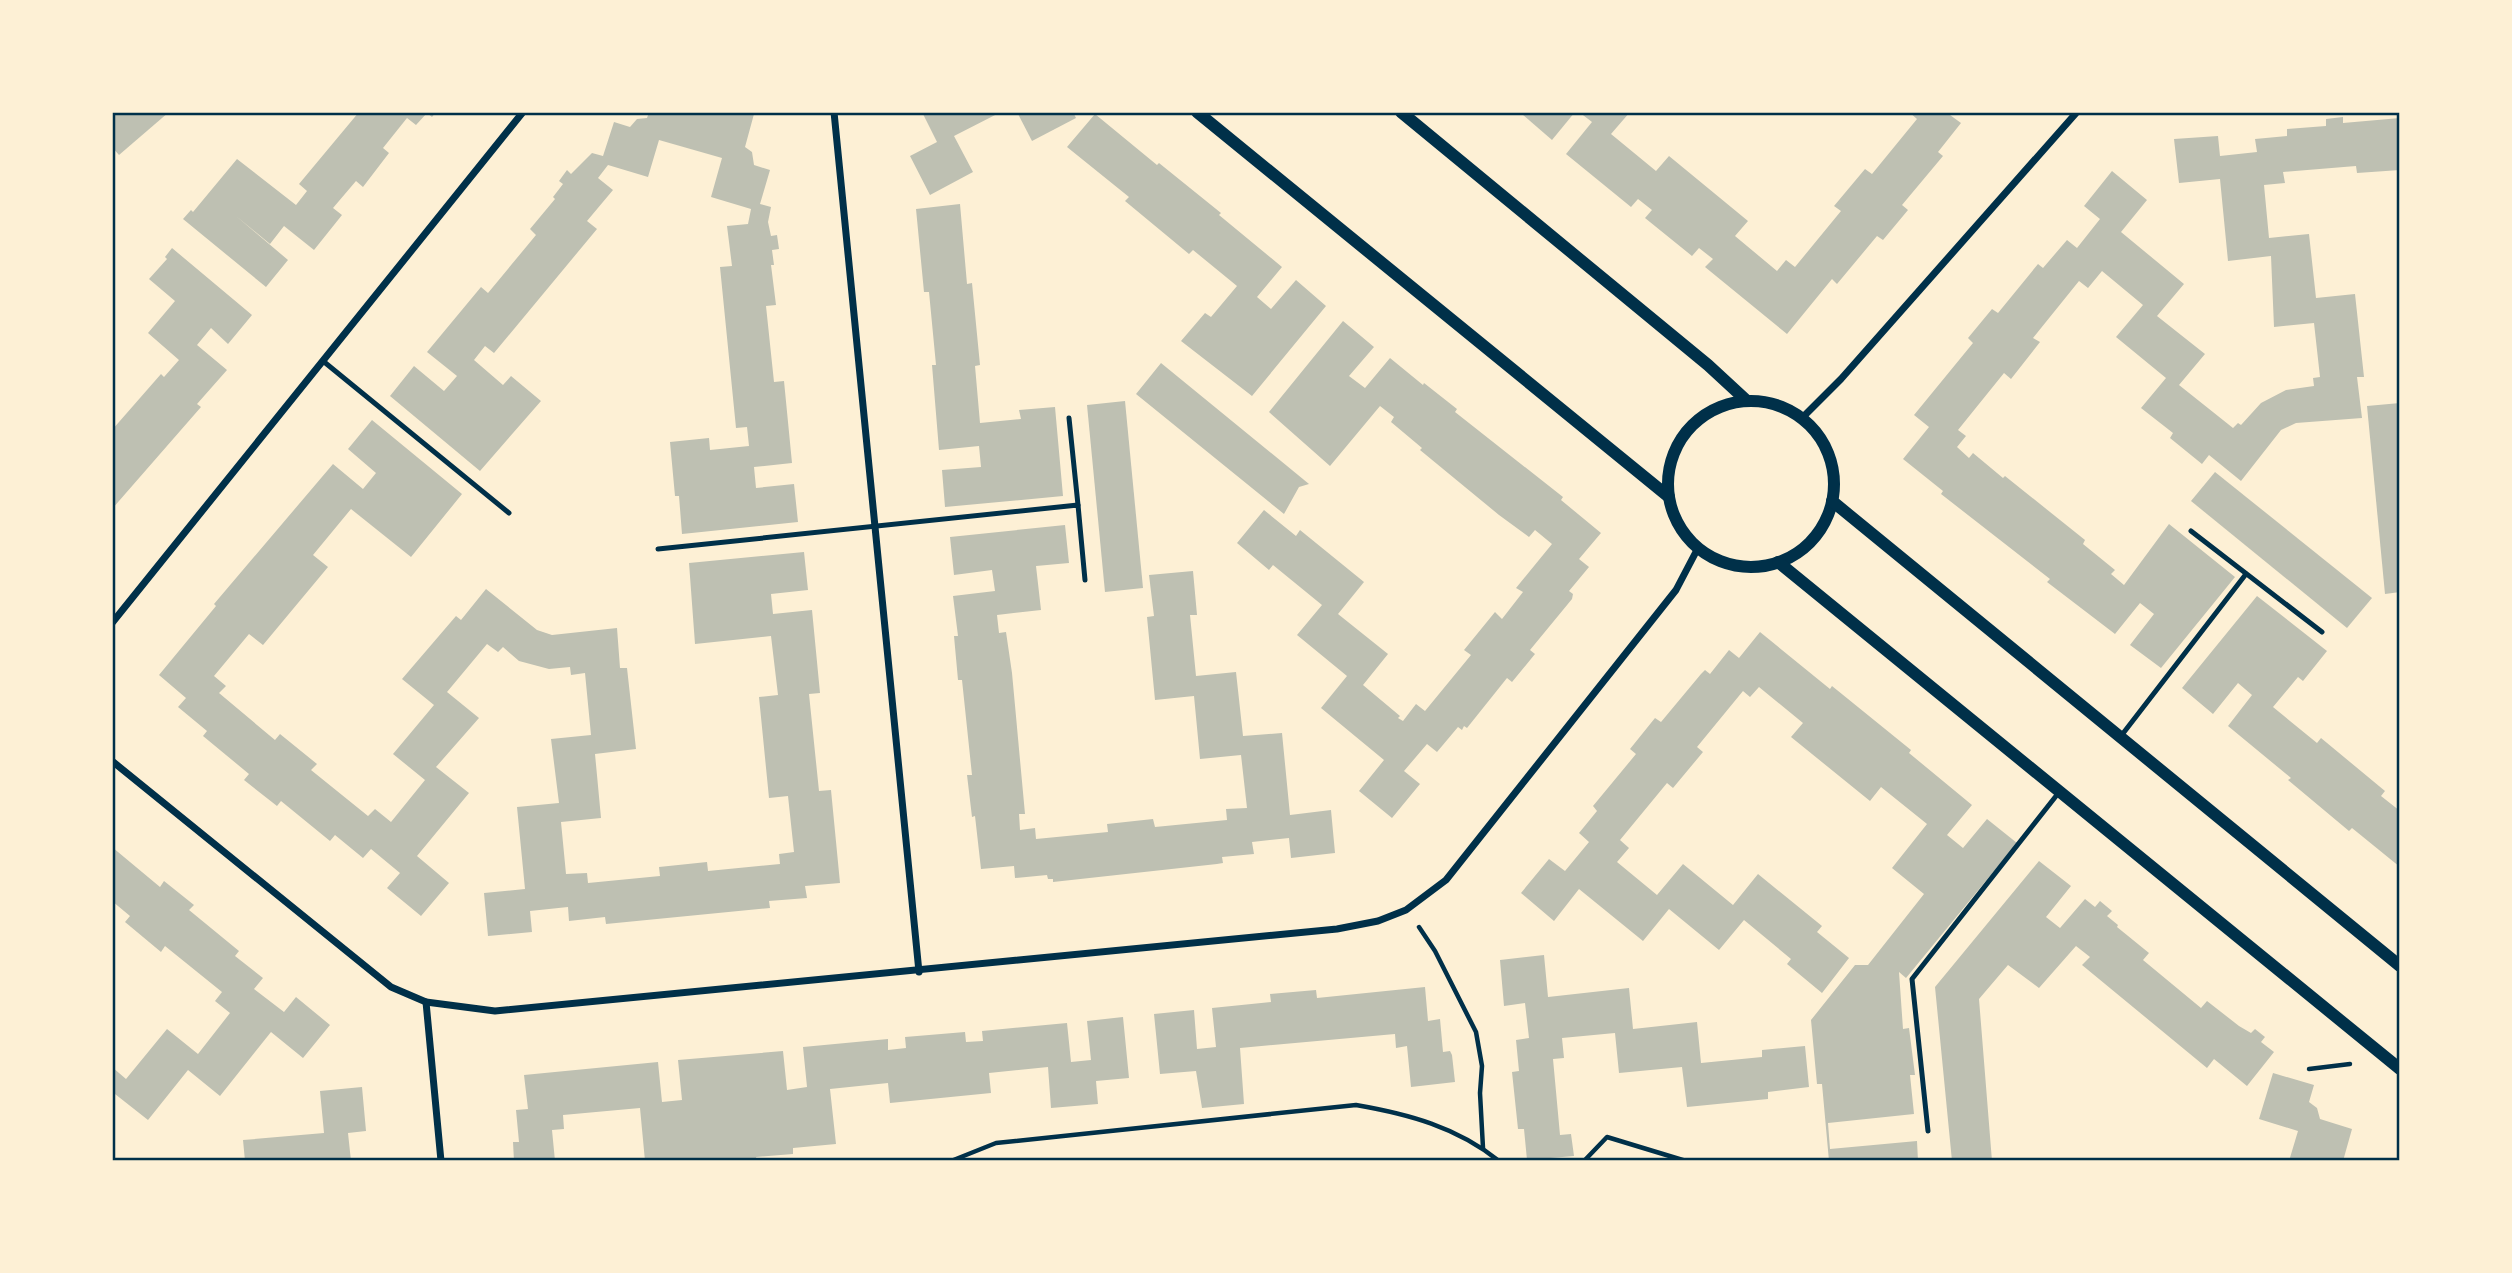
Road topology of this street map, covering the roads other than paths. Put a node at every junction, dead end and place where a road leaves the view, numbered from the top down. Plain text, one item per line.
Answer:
1 (523, 112) edge
2 (834, 112) edge
3 (1196, 112) edge
4 (1401, 112) edge
5 (2077, 112) edge
6 (323, 361) junction
7 (1747, 401) junction
8 (1069, 418) dead end
9 (1802, 418) junction
10 (1669, 497) junction
11 (1832, 501) junction
12 (1078, 505) junction
13 (509, 513) dead end
14 (875, 527) junction
15 (2191, 531) dead end
16 (1698, 548) junction
17 (659, 549) dead end
18 (1778, 562) junction
19 (2246, 574) junction
20 (1085, 580) dead end
21 (112, 623) edge
22 (2322, 632) dead end
23 (2121, 736) junction
24 (112, 761) edge
25 (2060, 791) junction
26 (2400, 965) edge
27 (919, 972) junction
28 (426, 1002) junction
29 (2400, 1069) edge
30 (1928, 1131) dead end
31 (441, 1161) edge

1 - 6 street
2 - 14 street
3 - 10 street
4 - 7 street
5 - 9 street
6 - 13 lane
6 - 21 street
7 - 9 street
7 - 10 street
8 - 12 lane
9 - 11 street
10 - 16 street
11 - 18 street
11 - 23 street
12 - 14 lane
12 - 20 lane
14 - 17 lane
14 - 27 street
15 - 19 lane
16 - 18 street
16 - 27 street
18 - 25 street
19 - 22 lane
19 - 23 lane
23 - 26 street
24 - 28 street
25 - 29 street
25 - 30 lane
27 - 28 street
28 - 31 street

